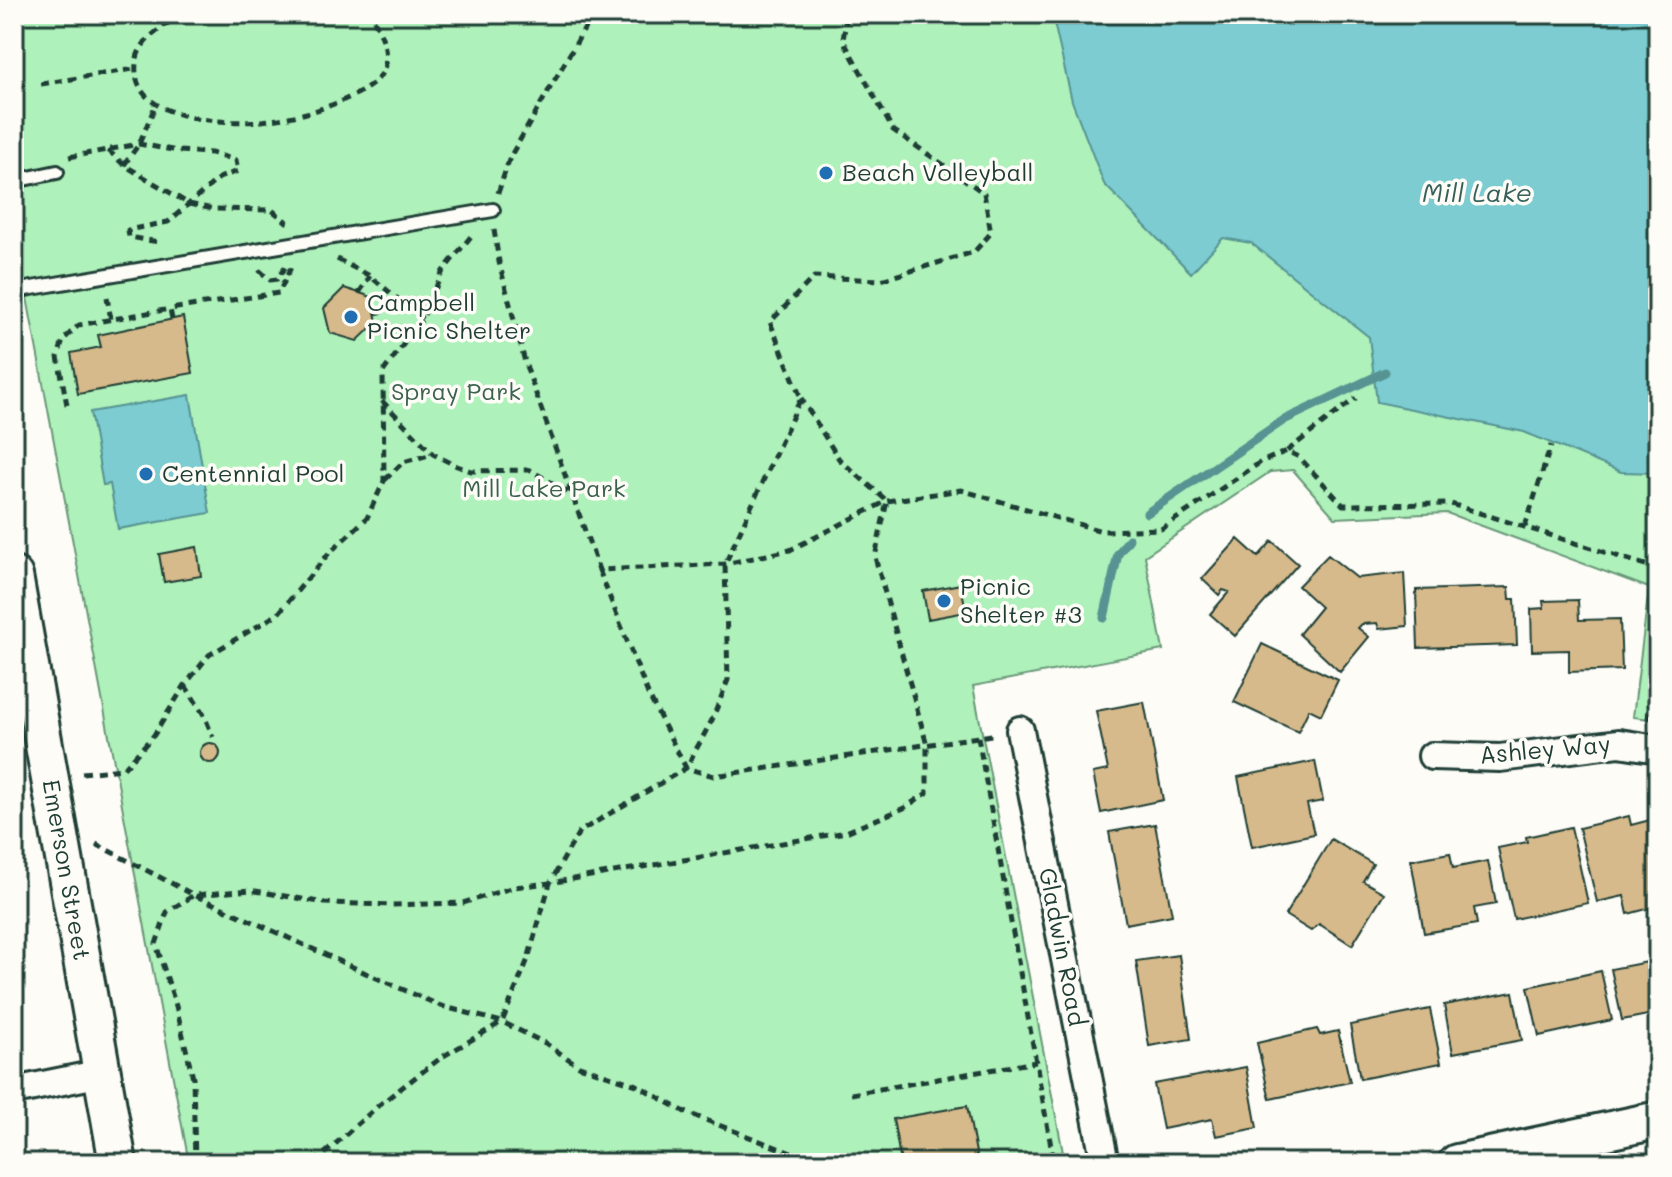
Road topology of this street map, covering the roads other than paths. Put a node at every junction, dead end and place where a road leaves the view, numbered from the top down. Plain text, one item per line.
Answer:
1 (56, 166) road end
2 (14, 181) edge
3 (493, 210) road end
4 (14, 291) edge
5 (14, 576) edge
6 (1020, 730) dead end
7 (1652, 747) edge
8 (1432, 756) dead end
9 (102, 1073) junction
10 (14, 1091) edge
11 (1658, 1120) edge
12 (118, 1163) edge
13 (1105, 1163) edge
14 (1457, 1163) edge

1 - 2 lane
3 - 4 lane
5 - 9 main road, Emerson Street
6 - 13 street, Gladwin Road
7 - 8 street, Ashley Way
9 - 10 street
9 - 12 main road, Emerson Street
11 - 14 main road

